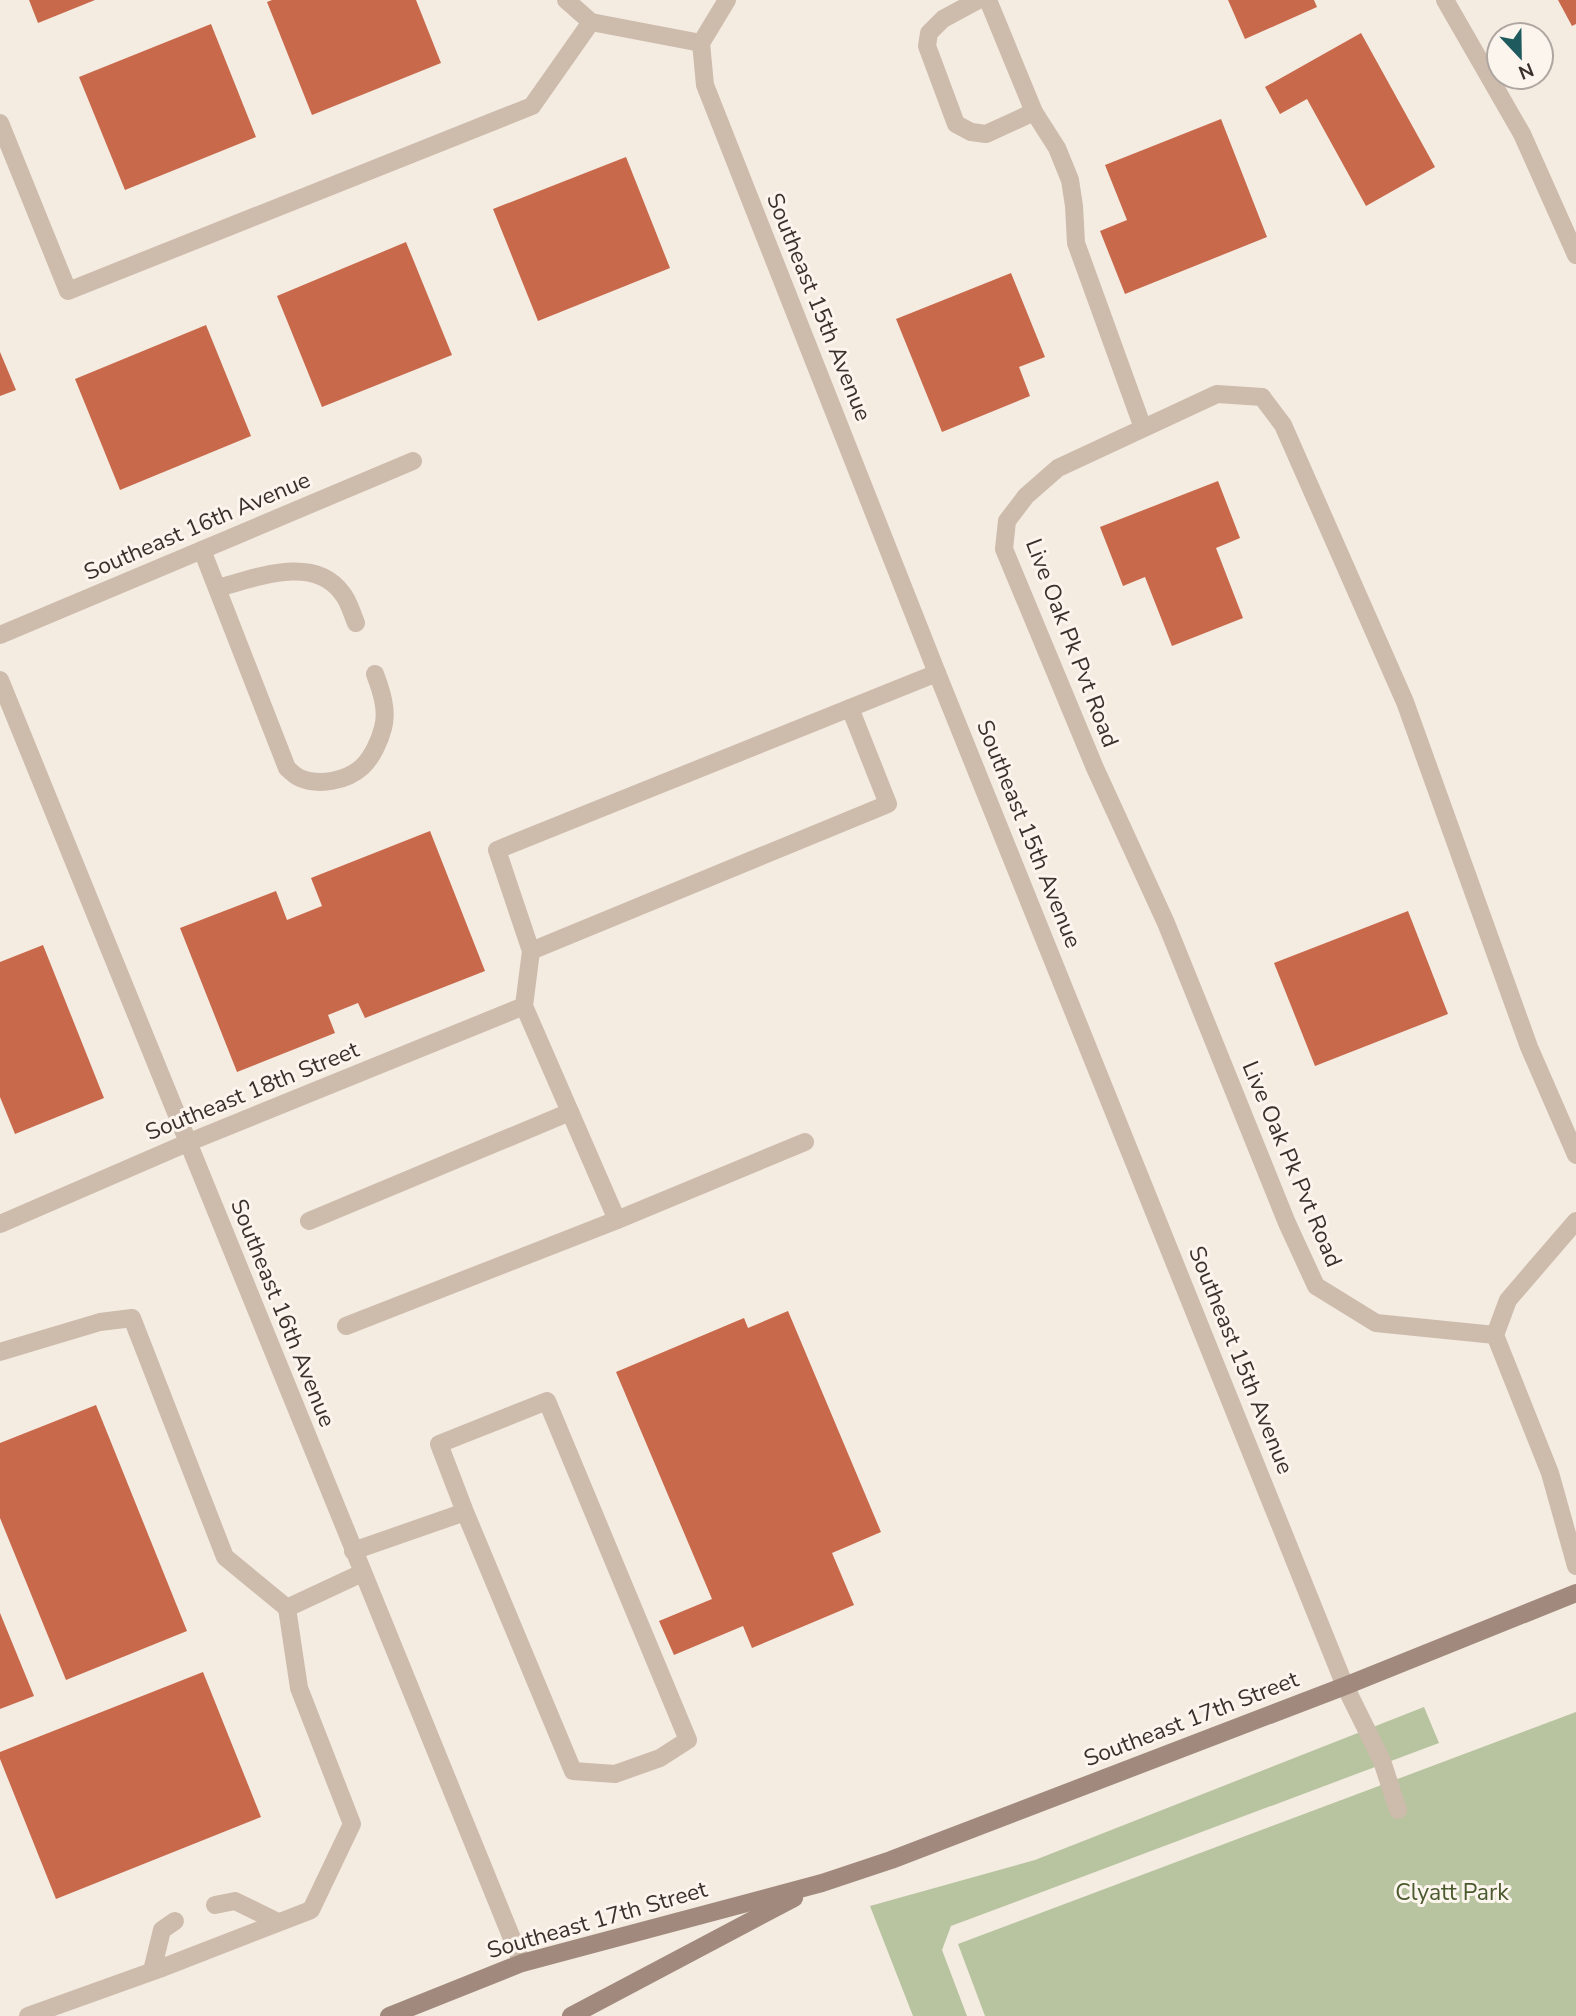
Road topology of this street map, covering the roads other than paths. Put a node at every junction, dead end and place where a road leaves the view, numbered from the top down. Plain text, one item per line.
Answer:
1 (566, 0) edge
2 (727, 0) edge
3 (978, 0) edge
4 (988, 0) edge
5 (1444, 0) edge
6 (591, 22) junction
7 (701, 43) junction
8 (1034, 111) junction
9 (0, 123) edge
10 (1576, 255) edge
11 (1143, 428) junction
12 (413, 461) dead end
13 (202, 550) junction
14 (218, 588) junction
15 (356, 623) dead end
16 (0, 635) edge
17 (937, 673) junction
18 (374, 674) dead end
19 (0, 681) edge
20 (850, 708) junction
21 (531, 951) junction
22 (524, 1006) junction
23 (570, 1112) junction
24 (805, 1142) dead end
25 (187, 1143) junction
26 (1576, 1155) edge
27 (617, 1220) junction
28 (309, 1221) dead end
29 (1576, 1222) edge
30 (0, 1224) edge
31 (346, 1326) dead end
32 (1495, 1335) junction
33 (0, 1352) edge
34 (465, 1512) junction
35 (354, 1551) junction
36 (1576, 1566) edge
37 (362, 1573) junction
38 (1576, 1593) edge
39 (287, 1608) junction
40 (1345, 1686) junction
41 (1398, 1810) dead end
42 (822, 1883) junction
43 (215, 1905) dead end
44 (175, 1921) dead end
45 (278, 1922) junction
46 (522, 1963) junction
47 (152, 1971) junction
48 (27, 2016) edge
49 (389, 2016) edge
50 (571, 2016) edge

1 - 6 street
2 - 7 street
3 - 8 street
4 - 8 street
5 - 10 street
6 - 7 street
6 - 9 street
7 - 17 street, Southeast 15th Avenue
8 - 11 street
11 - 26 street, Live Oak Pk Pvt Road
11 - 32 street, Live Oak Pk Pvt Road
12 - 13 street, Southeast 16th Avenue
13 - 14 street
13 - 16 street, Southeast 16th Avenue
14 - 15 street
14 - 18 street
17 - 20 street
17 - 40 street, Southeast 15th Avenue
19 - 25 street, Southeast 16th Avenue
20 - 21 street
20 - 21 street
21 - 22 street
22 - 23 street
22 - 25 street, Southeast 18th Street
23 - 27 street
23 - 28 street
24 - 27 street
25 - 30 street, Southeast 18th Street
25 - 35 street, Southeast 16th Avenue
27 - 31 street
29 - 32 street
32 - 36 street
33 - 39 street
34 - 34 street
34 - 35 street
35 - 37 street, Southeast 16th Avenue
37 - 39 street
37 - 46 street, Southeast 16th Avenue
38 - 40 main road, Southeast 17th Street
39 - 45 street
40 - 41 street, Southeast 15th Avenue
40 - 42 main road, Southeast 17th Street
42 - 46 main road, Southeast 17th Street
42 - 50 main road, Southeast 17th Street
43 - 45 street
44 - 47 street
45 - 47 street
46 - 49 main road, Southeast 17th Street
47 - 48 street

